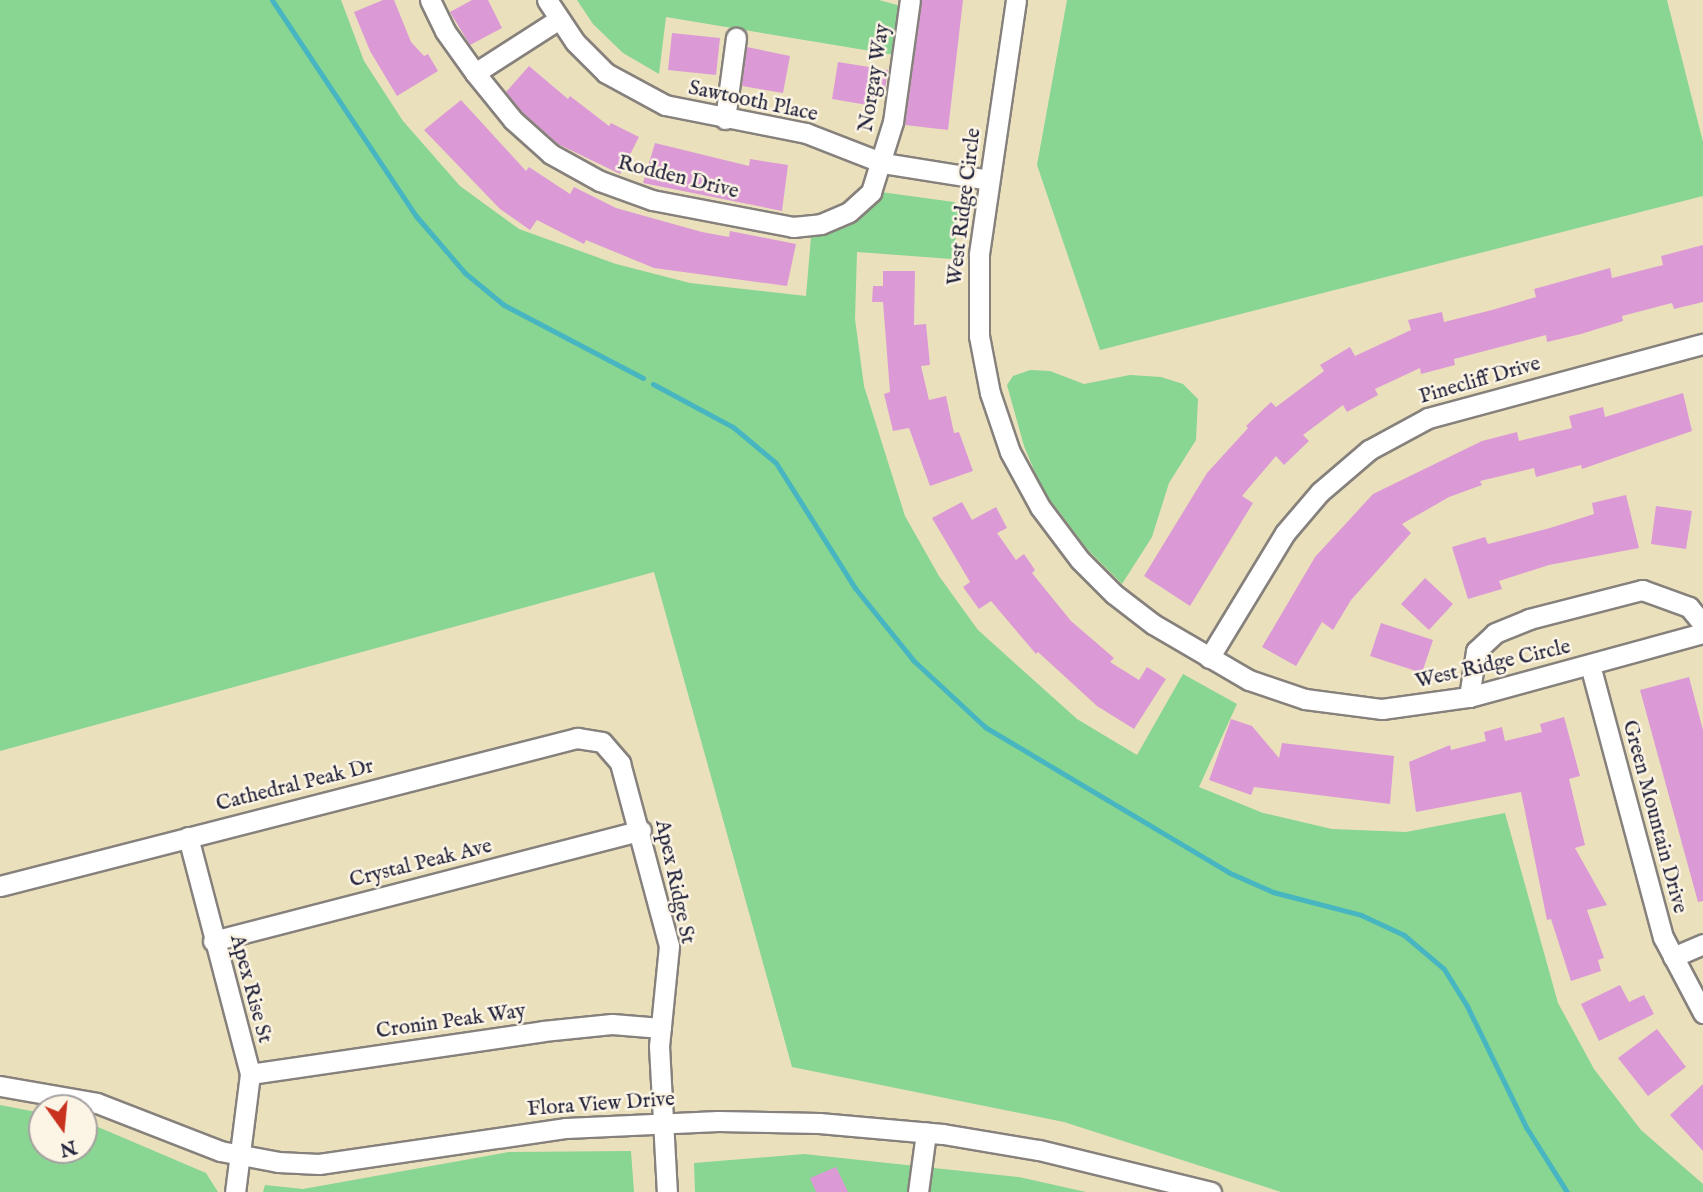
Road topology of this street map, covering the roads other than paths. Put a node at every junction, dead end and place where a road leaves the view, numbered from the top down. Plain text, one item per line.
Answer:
1 (430, 0) edge
2 (547, 0) edge
3 (911, 0) edge
4 (1016, 0) edge
5 (559, 19) junction
6 (736, 38) dead end
7 (475, 73) junction
8 (726, 119) junction
9 (883, 163) junction
10 (989, 180) junction
11 (1703, 344) edge
12 (1703, 624) edge
13 (1703, 633) edge
14 (1209, 658) junction
15 (1590, 665) junction
16 (1469, 697) junction
17 (602, 742) joint
18 (641, 830) junction
19 (188, 837) junction
20 (0, 886) edge
21 (213, 941) junction
22 (1703, 944) edge
23 (1673, 957) junction
24 (1703, 1013) edge
25 (660, 1028) junction
26 (250, 1074) junction
27 (0, 1086) edge
28 (664, 1123) junction
29 (926, 1133) junction
30 (241, 1155) junction
31 (235, 1192) edge
32 (667, 1192) edge
33 (918, 1192) edge
34 (1211, 1192) edge

1 - 7 street, Rodden Drive
2 - 5 street, Sawtooth Place
3 - 9 street, Norgay Way
4 - 10 street, West Ridge Circle
5 - 7 street
5 - 8 street, Sawtooth Place
6 - 8 street
7 - 9 street, Rodden Drive
8 - 9 street, Sawtooth Place
9 - 10 street, Sawtooth Place
10 - 14 street, West Ridge Circle
11 - 14 street, Pinecliff Drive
12 - 16 street
13 - 15 street, West Ridge Circle
14 - 16 street, West Ridge Circle
15 - 16 street, West Ridge Circle
15 - 23 street, Green Mountain Drive
17 - 18 street, Apex Ridge St
17 - 19 street, Cathedral Peak Dr
18 - 21 street, Crystal Peak Ave
18 - 25 street, Apex Ridge St
19 - 20 street, Cathedral Peak Dr
19 - 21 street, Apex Rise St
21 - 26 street, Apex Rise St
22 - 23 street
23 - 24 street, Green Mountain Drive
25 - 26 street, Cronin Peak Way
25 - 28 street, Apex Ridge St
26 - 30 street, Apex Rise St
27 - 30 street, Flora View Drive
28 - 29 street, Flora View Drive
28 - 30 street, Flora View Drive
28 - 32 street, Apex Ridge St
29 - 33 street
29 - 34 street, Flora View Drive
30 - 31 street, Apex Rise St

